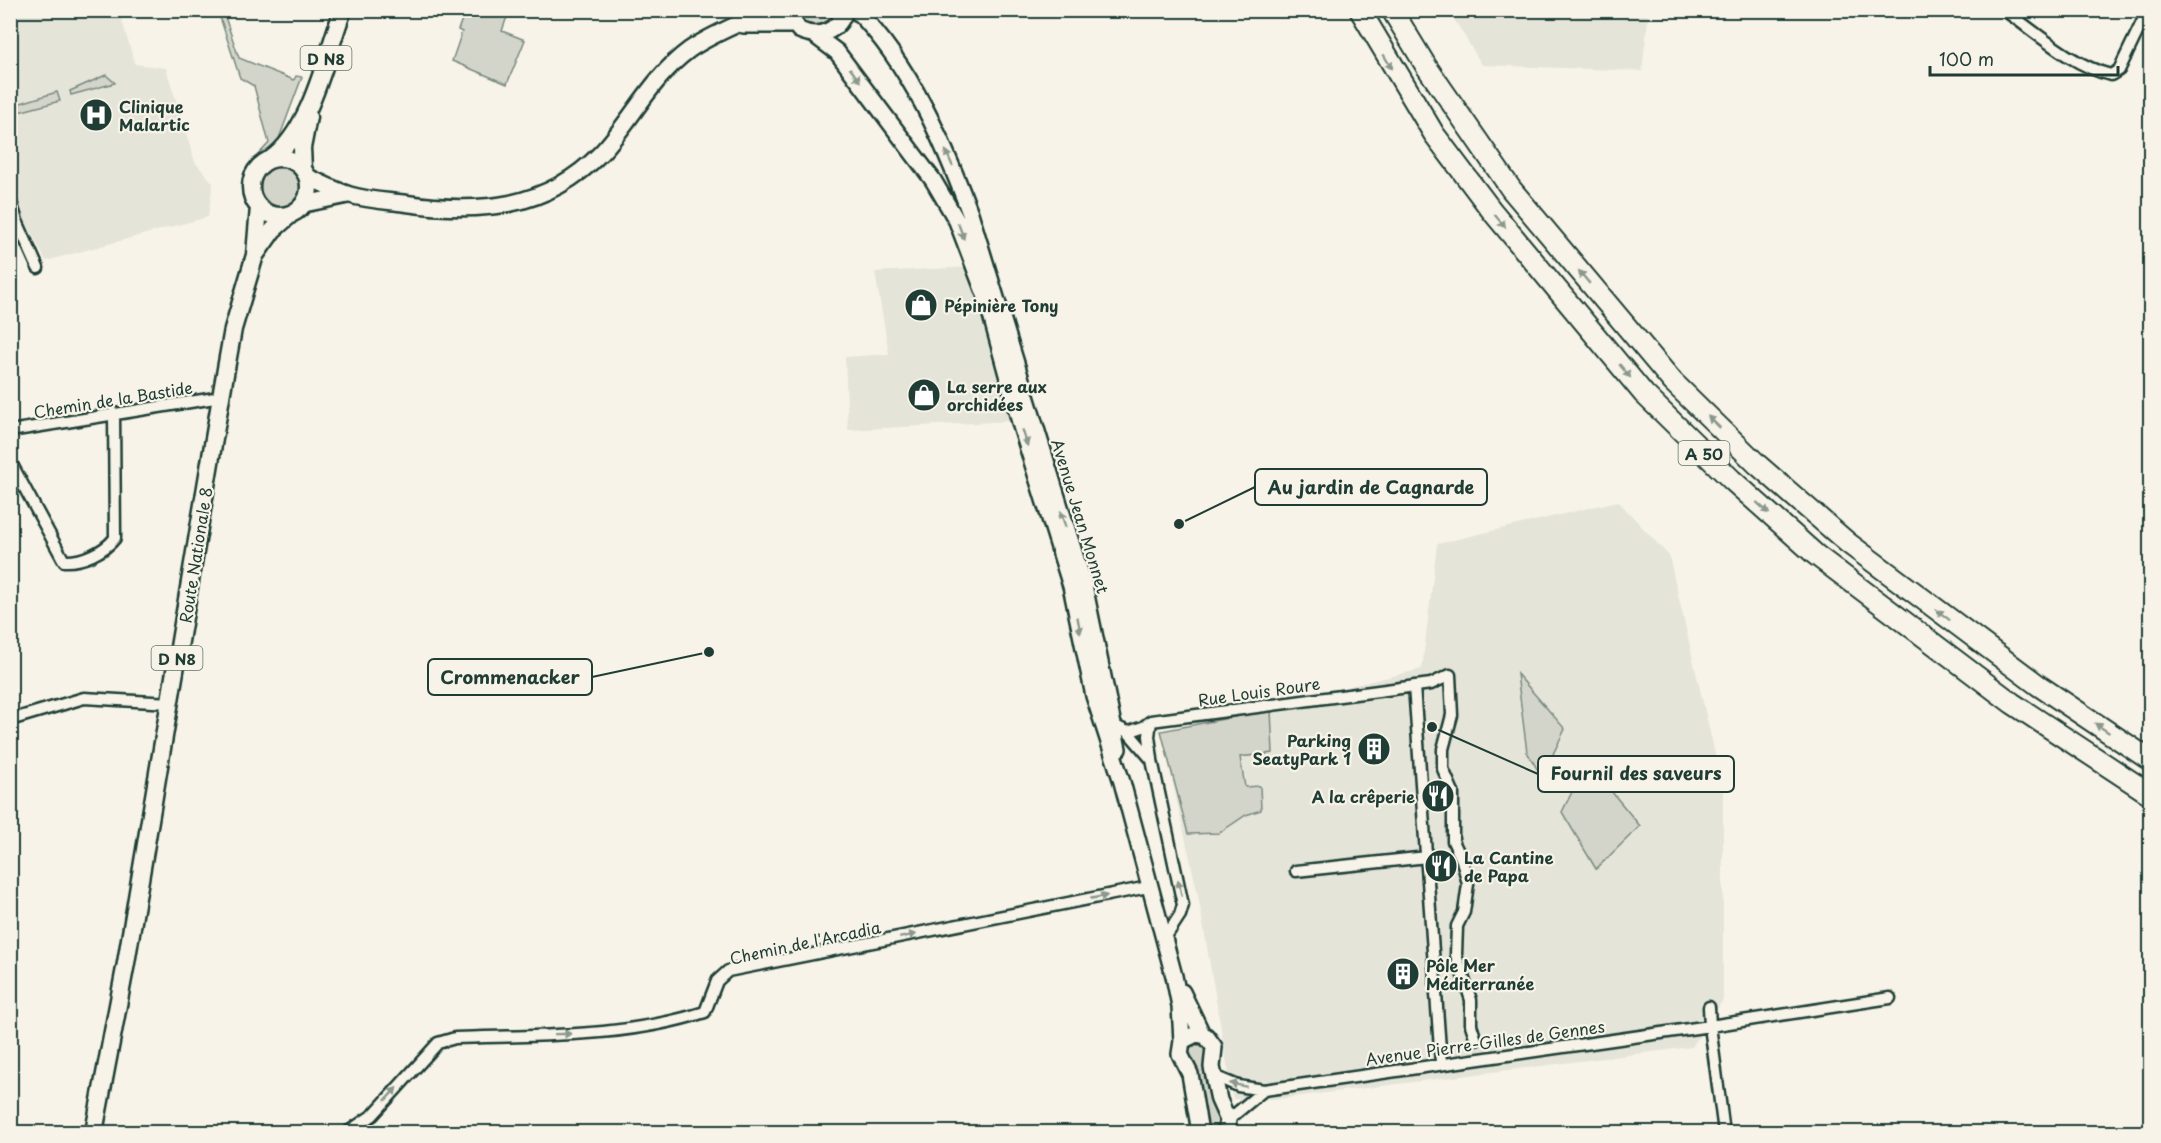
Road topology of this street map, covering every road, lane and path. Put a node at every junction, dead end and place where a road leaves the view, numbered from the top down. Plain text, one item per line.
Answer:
1 (766, 10) edge
2 (786, 10) edge
3 (845, 10) edge
4 (856, 10) edge
5 (1360, 10) edge
6 (1392, 10) edge
7 (2004, 10) edge
8 (343, 11) edge
9 (2147, 12) edge
10 (737, 25) junction
11 (793, 25) junction
12 (813, 34) junction
13 (310, 104) junction
14 (271, 159) junction
15 (306, 173) junction
16 (348, 195) junction
17 (10, 199) edge
18 (304, 204) junction
19 (259, 207) junction
20 (290, 215) junction
21 (255, 255) junction
22 (38, 268) dead end
23 (221, 397) junction
24 (114, 413) junction
25 (10, 430) edge
26 (10, 461) edge
27 (1414, 686) junction
28 (170, 703) junction
29 (1099, 716) junction
30 (10, 720) edge
31 (1150, 721) junction
32 (1121, 729) junction
33 (1152, 760) junction
34 (2151, 760) edge
35 (1122, 782) junction
36 (2151, 794) edge
37 (1427, 857) junction
38 (1296, 871) dead end
39 (1148, 887) junction
40 (1163, 941) junction
41 (126, 963) junction
42 (1174, 976) junction
43 (1890, 998) dead end
44 (1709, 1007) dead end
45 (1710, 1026) junction
46 (1202, 1035) junction
47 (1476, 1040) dead end
48 (1182, 1041) junction
49 (1441, 1063) junction
50 (1214, 1076) junction
51 (1264, 1090) junction
52 (1227, 1126) edge
53 (94, 1132) edge
54 (106, 1132) edge
55 (348, 1132) edge
56 (1200, 1132) edge
57 (1724, 1132) edge

1 - 10 main road
2 - 11 main road
3 - 12 main road
32 -> 4 main road, Avenue Jean Monnet
5 -> 36 highway, A 50
34 -> 6 highway, A 50
7 - 9 street
8 - 13 main road, D N8
10 - 11 main road
10 - 16 main road
11 - 12 main road, Avenue Jean Monnet
12 -> 29 main road, Avenue Jean Monnet
13 - 14 main road, D N8
13 - 15 main road, D N8
14 - 15 main road
14 - 19 main road
15 - 16 main road
15 - 18 main road
16 - 18 main road
17 - 22 street
18 - 20 main road
19 - 20 main road
19 - 21 main road, Route Nationale 8 / D N8
20 - 21 main road, Route Nationale 8 / D N8
21 - 23 main road, Route Nationale 8 / D N8
23 - 24 street, Chemin de la Bastide
23 - 28 main road, Route Nationale 8 / D N8
24 - 25 street, Chemin de la Bastide
24 - 26 street
27 - 31 street, Rue Louis Roure
27 - 37 street
27 - 47 street, Rue Louis Roure
28 - 30 street
28 - 41 main road, Route Nationale 8 / D N8
29 - 32 street
29 - 35 main road, Avenue Jean Monnet
31 - 32 street, Rue Louis Roure
31 - 33 street
32 - 33 street
32 - 35 main road, Avenue Jean Monnet
40 -> 33 street
35 - 39 main road, Avenue Jean Monnet
37 - 38 street
37 - 49 street
39 - 40 main road, Avenue Jean Monnet
55 -> 39 street, Chemin de l'Arcadia
40 - 42 main road, Avenue Jean Monnet
41 - 53 main road, Route Nationale 8 / D N8
41 - 54 main road, Route Nationale 8 / D N8
42 - 46 main road, Avenue Jean Monnet
42 - 48 main road, Avenue Jean Monnet
43 - 45 street, Avenue Pierre-Gilles de Gennes
44 - 45 street
45 - 49 street, Avenue Pierre-Gilles de Gennes
45 - 57 street
46 - 48 main road
46 - 50 main road, Avenue Jean Monnet
48 - 56 main road, Avenue Jean Monnet
49 - 51 street, Avenue Pierre-Gilles de Gennes
51 -> 50 street, Avenue Pierre-Gilles de Gennes
50 - 52 main road, Avenue Jean Monnet
51 - 52 street

